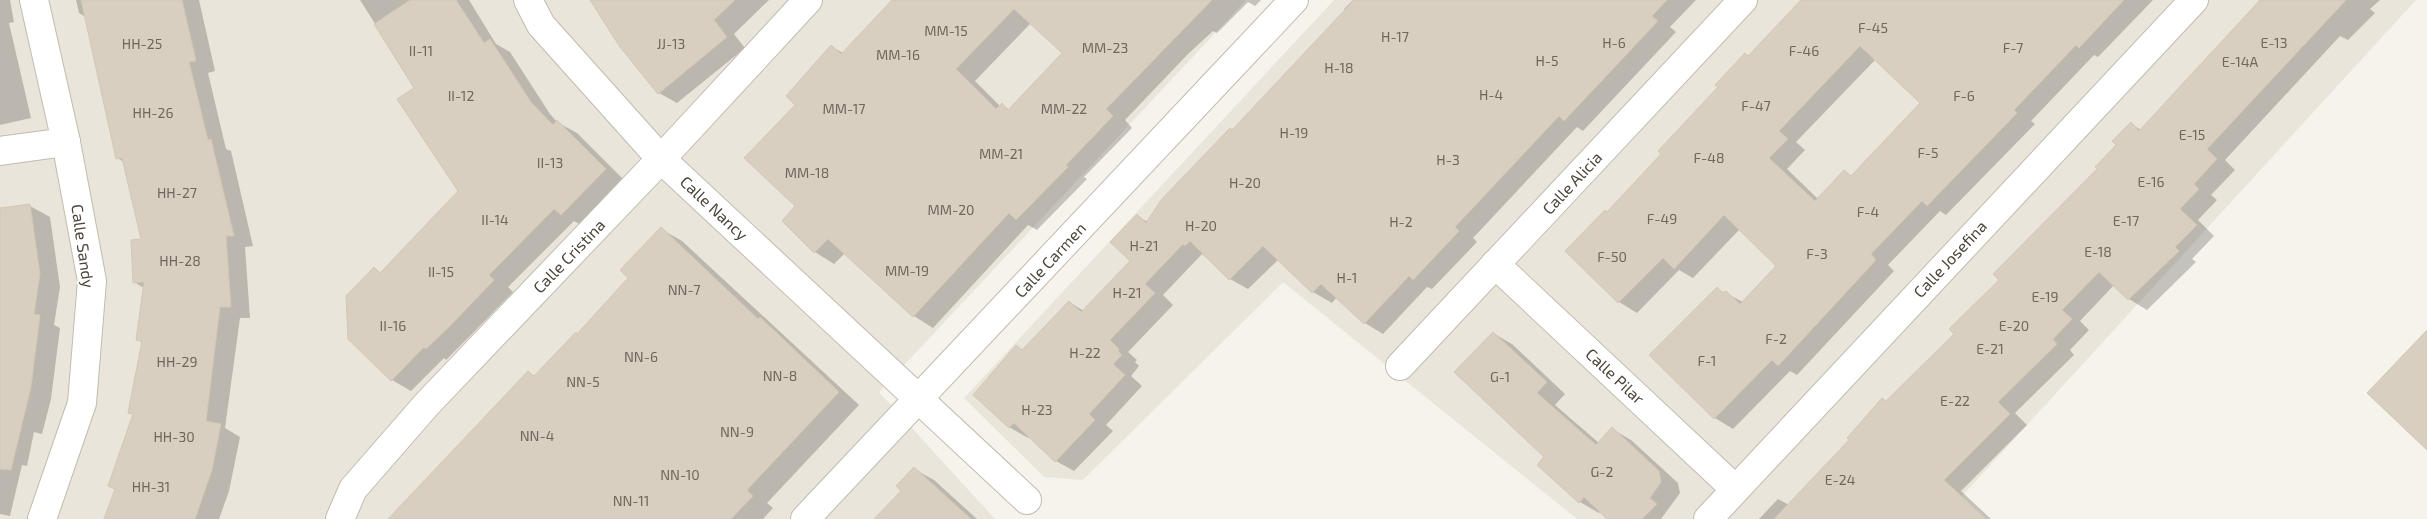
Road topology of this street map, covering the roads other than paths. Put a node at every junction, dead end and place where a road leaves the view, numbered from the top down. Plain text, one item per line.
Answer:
1 (34, 0) edge
2 (528, 0) edge
3 (808, 0) edge
4 (1294, 0) edge
5 (1743, 0) edge
6 (2194, 0) edge
7 (66, 142) junction
8 (0, 151) edge
9 (661, 159) junction
10 (1495, 264) junction
11 (1400, 366) dead end
12 (919, 399) junction
13 (1736, 489) junction
14 (1027, 500) dead end
15 (42, 519) edge
16 (340, 519) edge
17 (805, 519) edge
18 (1708, 519) edge

1 - 7 street, Calle Sandy
2 - 9 street, Calle Nancy
3 - 9 street, Calle Cristina
4 - 12 street, Calle Carmen
5 - 10 street, Calle Alicia
6 - 13 street, Calle Josefina
7 - 8 street
7 - 15 street, Calle Sandy
9 - 12 street, Calle Nancy
9 - 16 street, Calle Cristina
10 - 11 street, Calle Alicia
10 - 13 street, Calle Pilar
12 - 14 street, Calle Nancy
12 - 17 street, Calle Carmen
13 - 18 street, Calle Josefina

